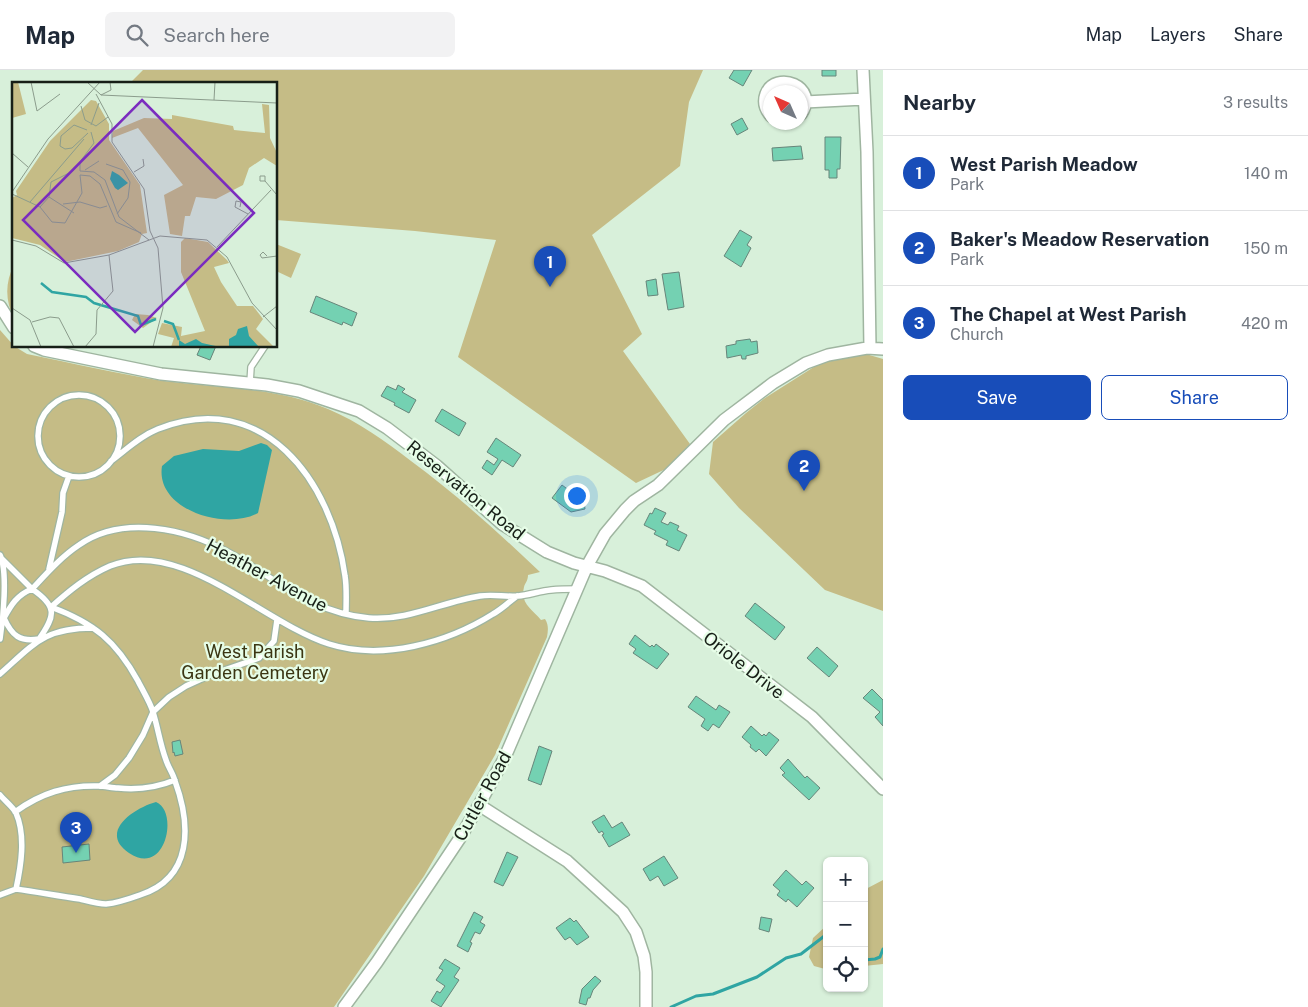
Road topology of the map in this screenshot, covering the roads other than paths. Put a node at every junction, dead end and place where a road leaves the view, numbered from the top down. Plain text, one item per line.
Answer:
1 (863, 70) edge
2 (773, 85) edge
3 (797, 85) edge
4 (864, 99) junction
5 (808, 102) edge
6 (0, 306) edge
7 (12, 325) edge
8 (39, 348) edge
9 (264, 348) edge
10 (870, 348) junction
11 (883, 349) edge
12 (250, 383) junction
13 (111, 462) junction
14 (68, 476) junction
15 (1, 557) edge
16 (587, 566) junction
17 (49, 571) junction
18 (32, 589) junction
19 (578, 589) junction
20 (517, 596) junction
21 (51, 607) junction
22 (346, 614) junction
23 (4, 618) junction
24 (277, 620) junction
25 (94, 628) junction
26 (0, 639) edge
27 (39, 639) junction
28 (0, 674) edge
29 (153, 712) junction
30 (175, 780) junction
31 (100, 786) junction
32 (883, 789) edge
33 (0, 795) edge
34 (479, 805) junction
35 (15, 812) junction
36 (16, 889) junction
37 (0, 895) edge
38 (344, 1007) edge
39 (646, 1007) edge

1 - 4 street
2 - 3 street
4 - 5 street
4 - 10 street
6 - 7 street
8 - 12 street, Reservation Road
9 - 12 lane
10 - 11 street
10 - 16 street
12 - 16 street, Reservation Road
13 - 14 lane
13 - 14 lane
13 - 22 lane
14 - 17 lane
15 - 18 lane
15 - 23 lane
16 - 19 street, Cutler Road
16 - 32 street, Oriole Drive
17 - 18 lane, Heather Avenue
17 - 22 lane, Heather Avenue
18 - 21 lane
18 - 23 lane
19 - 20 lane
19 - 34 street, Cutler Road
20 - 22 lane, Heather Avenue
20 - 24 lane, Heather Avenue
21 - 24 lane, Heather Avenue
21 - 25 lane
21 - 27 lane
23 - 26 lane
23 - 27 lane
24 - 29 lane
25 - 27 lane
25 - 29 lane
27 - 28 lane
29 - 30 lane
29 - 31 lane
30 - 31 lane
30 - 36 lane
31 - 35 lane
33 - 35 lane
34 - 38 street, Cutler Road
34 - 39 street
35 - 36 lane
36 - 37 lane

